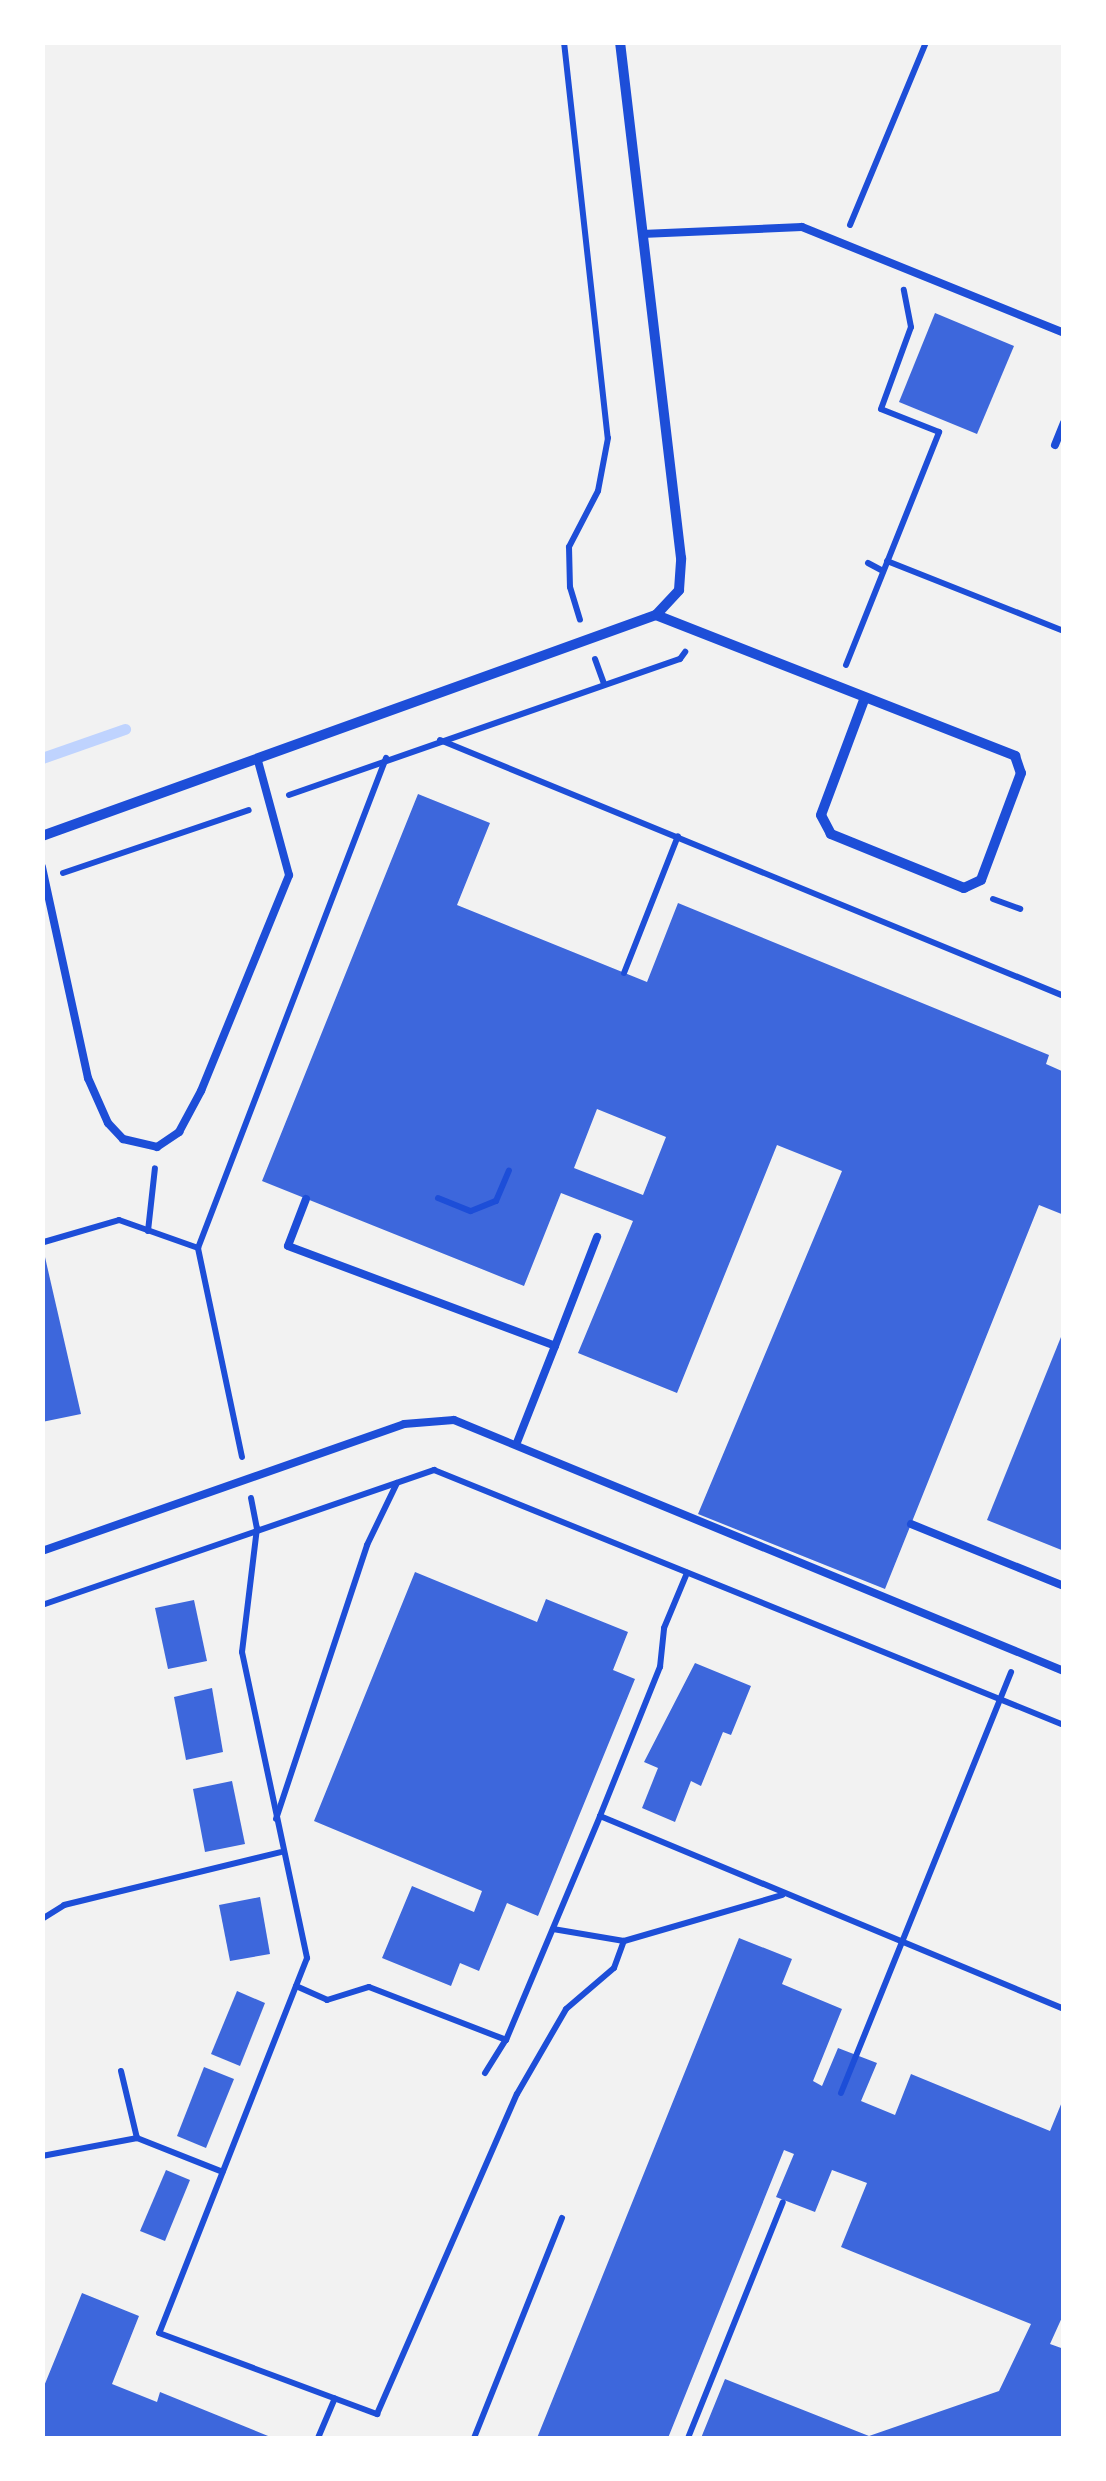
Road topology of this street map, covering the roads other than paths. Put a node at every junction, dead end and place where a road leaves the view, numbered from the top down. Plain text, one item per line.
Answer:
1 (620, 42) edge
2 (642, 234) junction
3 (1064, 333) edge
4 (1064, 424) edge
5 (1056, 445) dead end
6 (656, 615) junction
7 (864, 700) junction
8 (258, 761) junction
9 (42, 836) edge
10 (42, 867) edge
11 (306, 1199) dead end
12 (596, 1237) dead end
13 (555, 1346) junction
14 (516, 1444) junction
15 (912, 1524) dead end
16 (42, 1551) edge
17 (1064, 1586) edge
18 (1064, 1671) edge

1 - 2 street
2 - 3 lane
2 - 6 street
4 - 5 lane
6 - 7 street
6 - 8 street
7 - 7 street
8 - 9 street
8 - 10 lane
11 - 13 lane
12 - 13 lane
13 - 14 lane
14 - 16 lane
14 - 18 lane
15 - 17 lane

